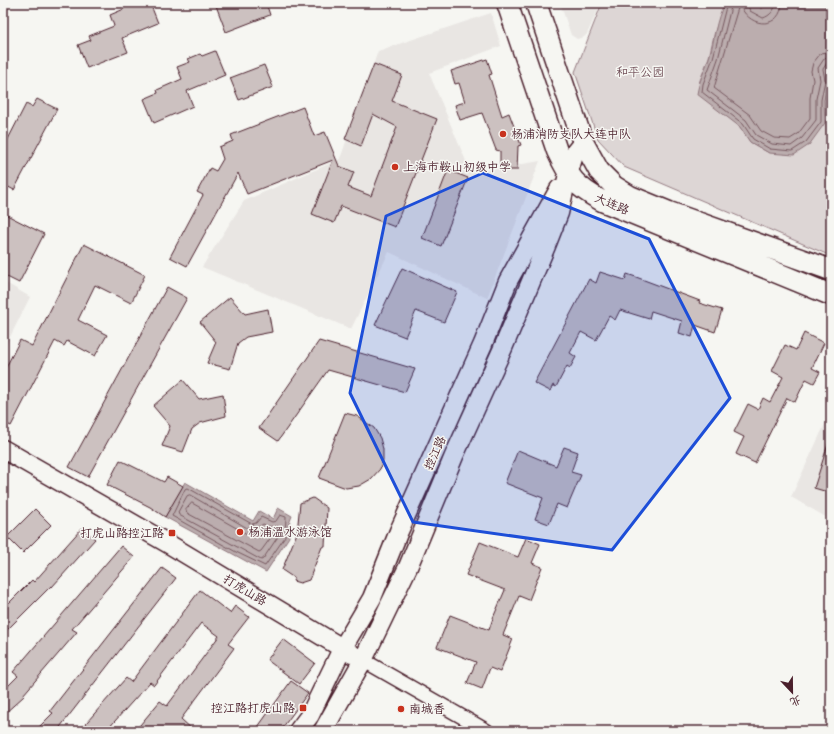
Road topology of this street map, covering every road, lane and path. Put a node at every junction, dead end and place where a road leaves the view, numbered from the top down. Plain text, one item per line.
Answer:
1 (507, 3) edge
2 (536, 3) edge
3 (583, 142) junction
4 (568, 174) junction
5 (831, 270) edge
6 (831, 295) edge
7 (3, 449) edge
8 (342, 649) junction
9 (363, 660) junction
10 (298, 731) edge
11 (323, 731) edge
12 (487, 731) edge

1 - 4 main road, 大连路
2 - 3 main road, 大连路
3 - 4 main road, 控江路
3 - 5 main road, 大连路
4 - 6 main road, 大连路
4 - 8 main road, 控江路
4 - 9 main road, 控江路
7 - 8 main road, 打虎山路
8 - 9 main road, 打虎山路
8 - 10 main road, 控江路
9 - 11 main road, 控江路
9 - 12 street, 打虎山路

